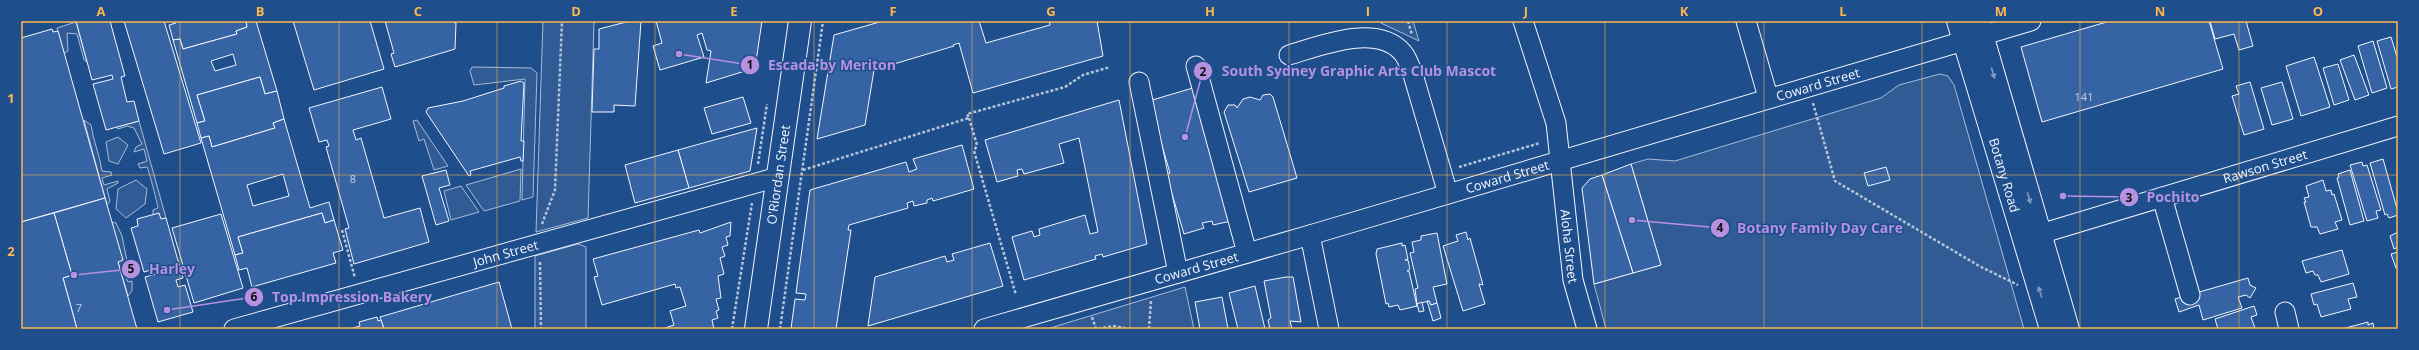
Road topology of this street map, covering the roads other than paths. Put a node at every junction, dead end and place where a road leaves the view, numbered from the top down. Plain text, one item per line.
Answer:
1 (800, 21) edge
2 (1523, 21) edge
3 (1746, 21) edge
4 (2031, 21) edge
5 (1971, 30) edge
6 (1288, 55) dead end
7 (1196, 66) dead end
8 (1139, 82) dead end
9 (1768, 97) junction
10 (2398, 126) edge
11 (1560, 161) junction
12 (778, 177) junction
13 (1448, 194) junction
14 (2162, 197) junction
15 (2040, 234) junction
16 (1310, 235) junction
17 (1247, 253) junction
18 (1178, 273) junction
19 (2190, 295) dead end
20 (760, 323) edge
21 (234, 329) edge
22 (984, 329) edge
23 (1329, 329) edge
24 (1587, 329) edge
25 (2051, 329) edge
26 (2068, 329) edge

1 - 12 main road, O'Riordan Street
2 - 11 street, Aloha Street
3 - 9 street
4 - 5 street, Coward Street
5 - 9 street, Coward Street
5 -> 15 main road, Botany Road
25 -> 5 main road, Botany Road
6 - 13 street
7 - 17 street
8 - 18 street
9 - 11 street, Coward Street
10 - 14 street, Rawson Street
11 - 13 street, Coward Street
11 - 24 street, Aloha Street
12 - 20 main road, O'Riordan Street
12 - 21 street, John Street
13 - 16 street, Coward Street
14 - 15 street, Rawson Street
14 - 19 street
15 - 26 main road, Botany Road
16 - 17 street, Coward Street
16 - 23 street
17 - 18 street, Coward Street
18 - 22 street, Coward Street

